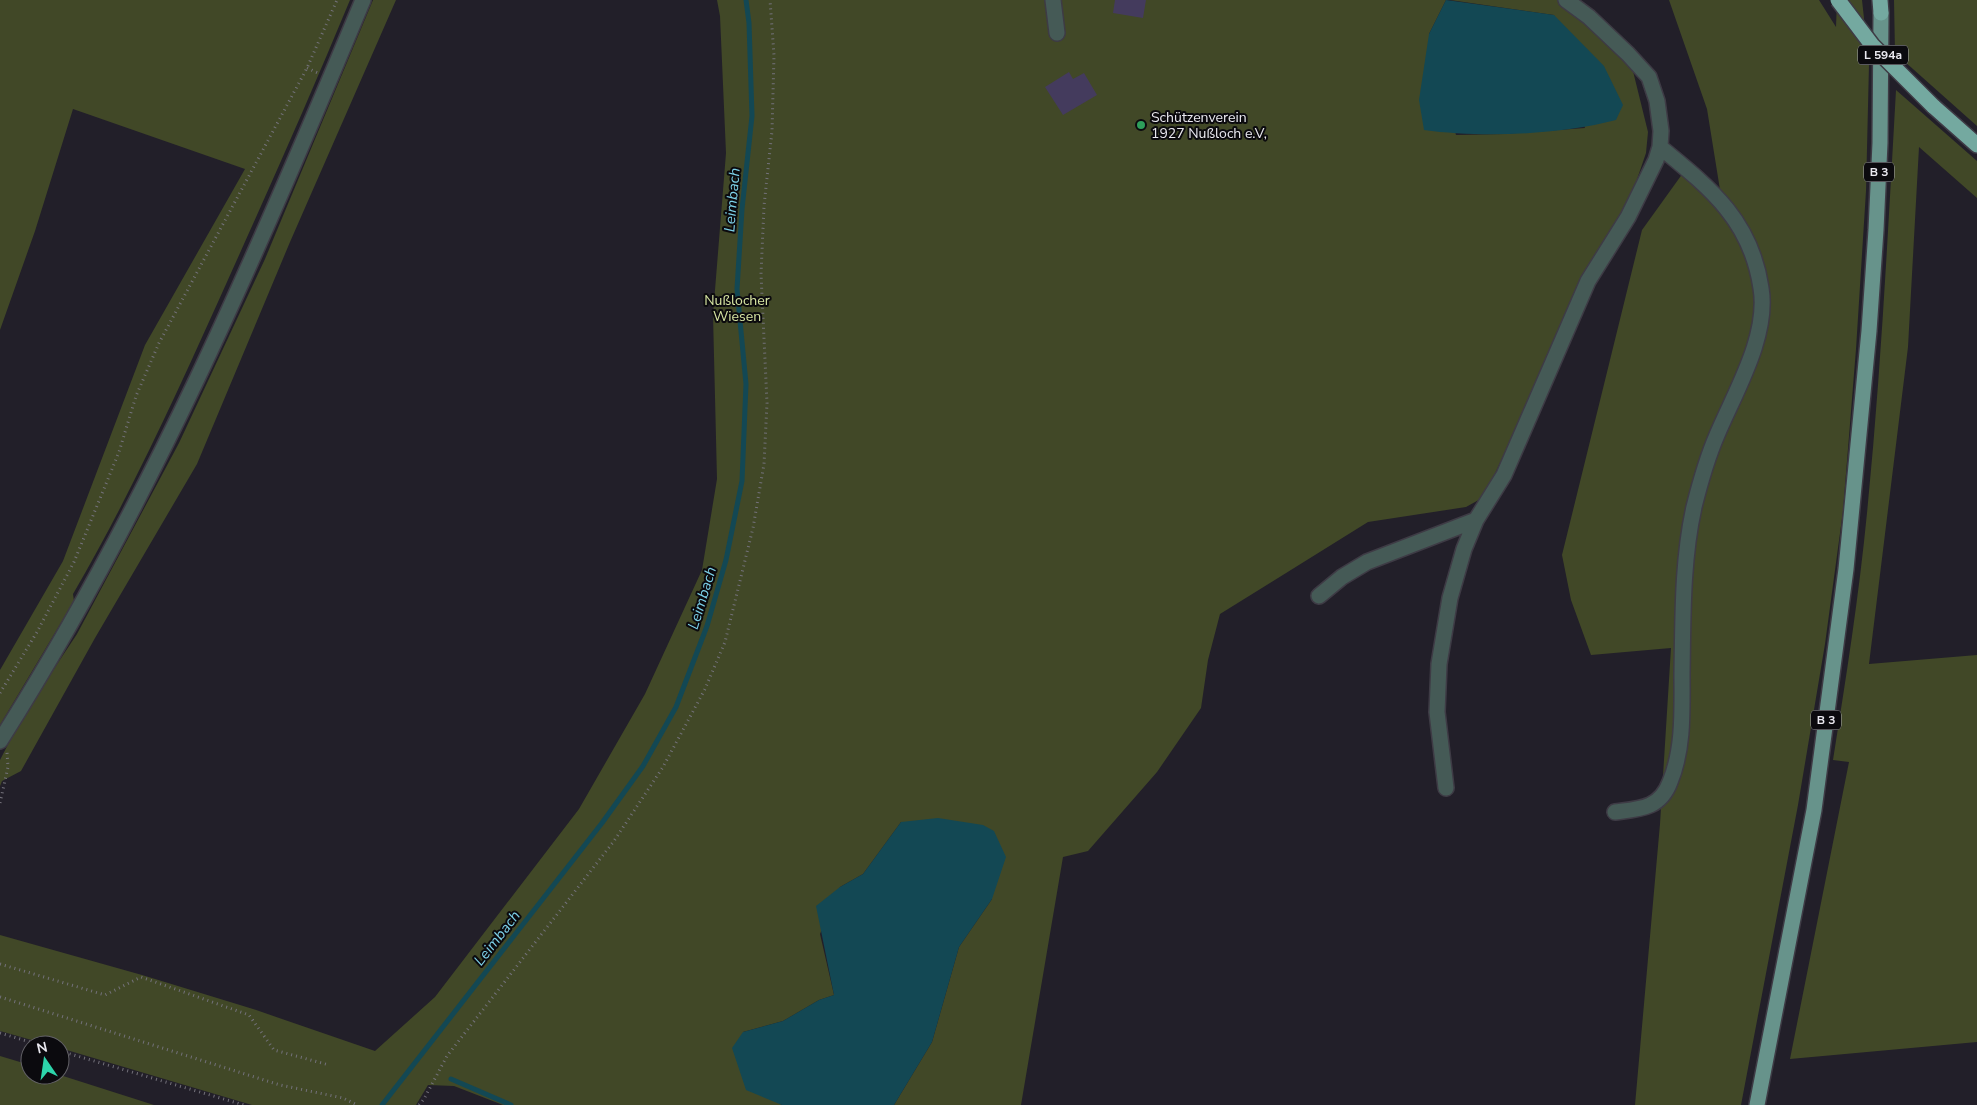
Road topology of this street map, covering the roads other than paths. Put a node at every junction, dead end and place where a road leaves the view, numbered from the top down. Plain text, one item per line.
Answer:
1 (363, 0) edge
2 (1053, 0) edge
3 (1566, 0) edge
4 (1838, 0) edge
5 (1880, 4) edge
6 (1057, 34) dead end
7 (1977, 145) edge
8 (1660, 147) junction
9 (1476, 520) junction
10 (1319, 596) dead end
11 (3, 736) edge
12 (1446, 788) dead end
13 (1615, 812) dead end
14 (1757, 1105) edge

1 - 11 street
2 - 6 street
3 - 8 street
4 - 7 highway, L 594a, bridge
5 - 14 main road, B 3
8 - 9 street
8 - 13 street
9 - 10 street
9 - 12 street

